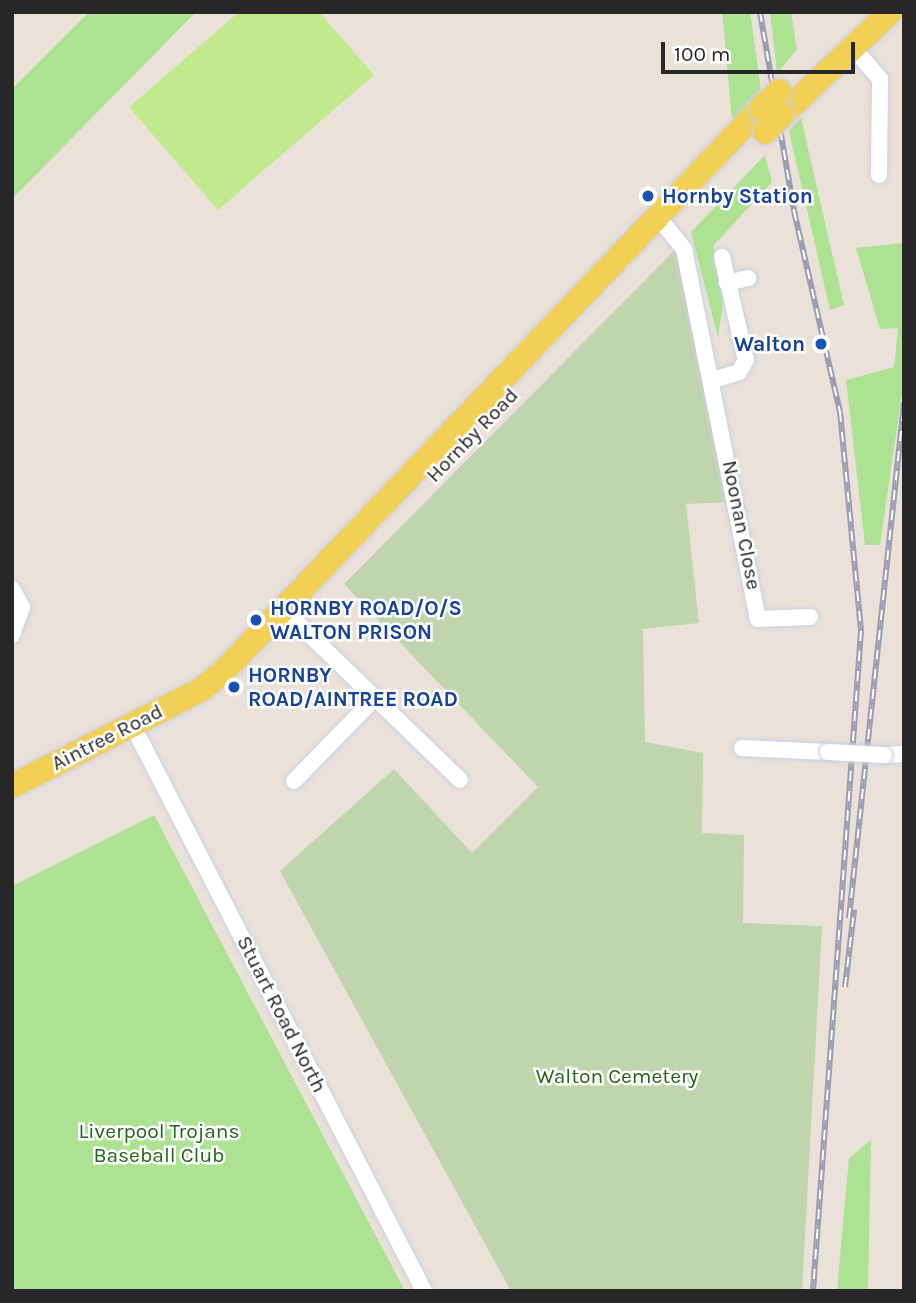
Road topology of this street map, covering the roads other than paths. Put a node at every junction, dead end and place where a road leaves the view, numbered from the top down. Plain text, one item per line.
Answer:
1 (867, 12) edge
2 (890, 12) edge
3 (851, 46) junction
4 (772, 112) junction
5 (879, 175) dead end
6 (664, 222) junction
7 (722, 257) dead end
8 (748, 278) dead end
9 (727, 283) junction
10 (713, 380) junction
11 (12, 589) edge
12 (290, 615) junction
13 (810, 617) dead end
14 (12, 635) edge
15 (202, 689) joint
16 (374, 699) junction
17 (139, 738) junction
18 (742, 748) dead end
19 (904, 754) edge
20 (460, 780) dead end
21 (293, 781) dead end
22 (12, 786) edge
23 (12, 800) edge
24 (424, 1291) edge

1 - 4 main road, Hornby Road
2 - 3 main road, Hornby Road
3 - 4 main road, Hornby Road
3 - 5 street
4 - 6 main road, Hornby Road
6 - 10 street, Noonan Close
6 - 12 main road, Hornby Road
7 - 9 street
8 - 9 street
9 - 10 street
10 - 13 street, Noonan Close
11 - 14 street
12 - 15 main road, Hornby Road
12 - 16 street
12 - 17 main road, Hornby Road
15 - 22 main road, Aintree Road
16 - 20 street
16 - 21 street
17 - 23 main road, Hornby Road
17 - 24 street, Stuart Road North
18 - 19 street, bridge

